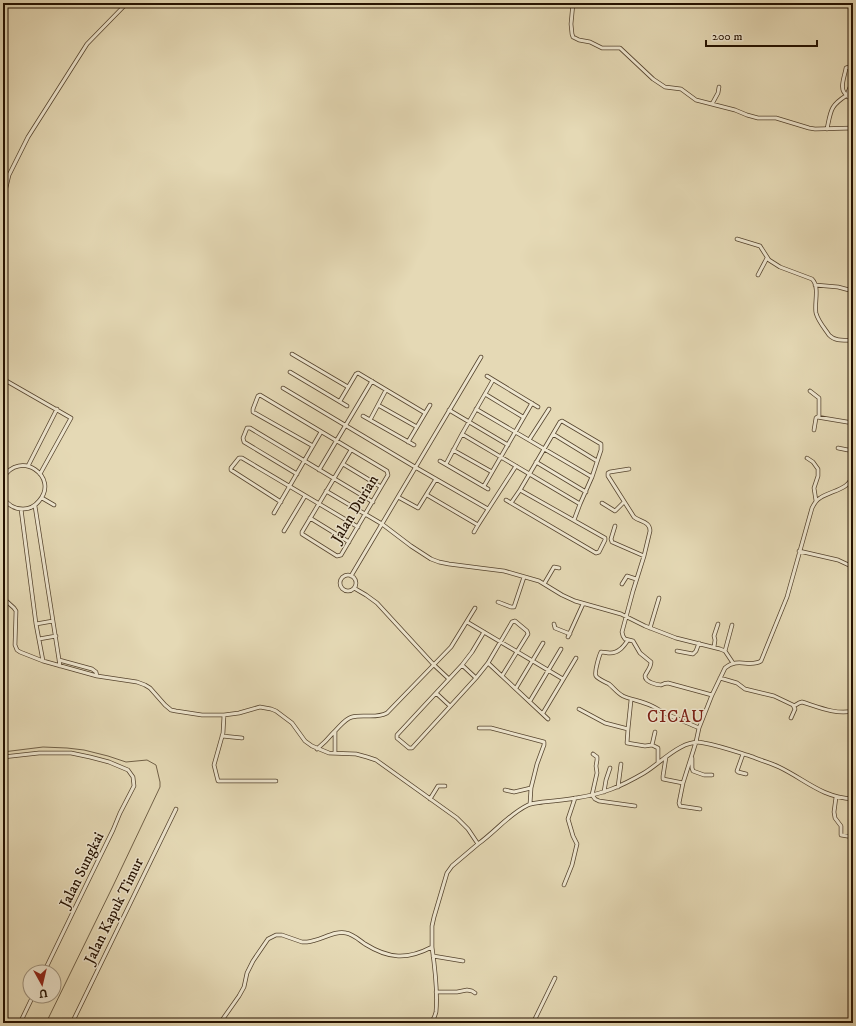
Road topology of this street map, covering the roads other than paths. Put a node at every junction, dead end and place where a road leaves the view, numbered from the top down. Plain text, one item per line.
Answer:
1 (127, 3) edge
2 (573, 3) edge
3 (853, 68) edge
4 (853, 80) edge
5 (719, 87) dead end
6 (848, 96) junction
7 (853, 99) edge
8 (712, 104) junction
9 (853, 128) edge
10 (827, 129) junction
11 (3, 200) edge
12 (736, 239) dead end
13 (767, 258) junction
14 (758, 276) dead end
15 (815, 285) junction
16 (853, 291) edge
17 (853, 340) edge
18 (292, 354) dead end
19 (481, 357) dead end
20 (290, 372) dead end
21 (487, 376) dead end
22 (3, 379) edge
23 (493, 380) junction
24 (372, 382) junction
25 (348, 387) junction
26 (282, 388) dead end
27 (386, 390) junction
28 (810, 391) dead end
29 (485, 394) junction
30 (340, 401) junction
31 (532, 403) junction
32 (378, 405) junction
33 (430, 405) dead end
34 (347, 406) dead end
35 (538, 407) dead end
36 (476, 408) junction
37 (57, 409) junction
38 (549, 409) dead end
39 (449, 410) junction
40 (425, 413) junction
41 (363, 416) dead end
42 (819, 416) junction
43 (523, 417) junction
44 (370, 420) junction
45 (469, 422) junction
46 (853, 423) edge
47 (345, 426) junction
48 (417, 427) junction
49 (814, 430) dead end
50 (322, 432) junction
51 (515, 432) junction
52 (462, 434) junction
53 (553, 434) junction
54 (529, 440) junction
55 (336, 441) junction
56 (408, 442) junction
57 (414, 445) dead end
58 (508, 445) junction
59 (313, 446) junction
60 (838, 448) dead end
61 (543, 449) junction
62 (351, 450) junction
63 (453, 450) junction
64 (853, 451) edge
65 (501, 457) junction
66 (807, 458) dead end
67 (305, 461) junction
68 (440, 461) dead end
69 (597, 461) junction
70 (536, 462) junction
71 (343, 464) junction
72 (446, 464) junction
73 (28, 466) junction
74 (516, 466) junction
75 (415, 467) junction
76 (629, 469) dead end
77 (319, 470) junction
78 (492, 472) junction
79 (40, 474) junction
80 (297, 474) junction
81 (853, 474) edge
82 (529, 475) junction
83 (592, 477) junction
84 (3, 478) edge
85 (334, 478) junction
86 (436, 479) junction
87 (852, 481) edge
88 (484, 486) junction
89 (290, 487) junction
90 (382, 488) junction
91 (488, 489) dead end
92 (520, 490) junction
93 (326, 491) junction
94 (586, 492) junction
95 (427, 495) junction
96 (305, 496) junction
97 (3, 497) edge
98 (398, 497) junction
99 (42, 498) junction
100 (506, 500) dead end
101 (816, 501) junction
102 (281, 502) junction
103 (373, 502) junction
104 (624, 502) junction
105 (512, 503) junction
106 (602, 503) dead end
107 (319, 504) junction
108 (580, 504) junction
109 (54, 505) dead end
110 (35, 506) junction
111 (21, 509) junction
112 (488, 510) junction
113 (274, 513) dead end
114 (365, 513) junction
115 (310, 518) junction
116 (574, 520) junction
117 (382, 524) junction
118 (478, 525) junction
119 (615, 526) dead end
120 (358, 527) junction
121 (284, 531) dead end
122 (474, 532) dead end
123 (348, 542) junction
124 (799, 551) junction
125 (644, 556) junction
126 (853, 567) edge
127 (560, 568) dead end
128 (351, 576) junction
129 (524, 577) junction
130 (636, 579) junction
131 (544, 584) junction
132 (622, 584) dead end
133 (354, 588) junction
134 (3, 598) edge
135 (658, 598) dead end
136 (498, 602) dead end
137 (583, 604) junction
138 (475, 608) dead end
139 (627, 616) junction
140 (53, 622) junction
141 (467, 622) junction
142 (36, 624) junction
143 (554, 624) dead end
144 (718, 624) dead end
145 (732, 625) dead end
146 (650, 628) junction
147 (484, 632) junction
148 (56, 636) junction
149 (3, 638) edge
150 (39, 639) junction
151 (628, 640) junction
152 (500, 643) junction
153 (543, 643) dead end
154 (699, 643) junction
155 (4, 644) dead end
156 (714, 647) junction
157 (560, 649) dead end
158 (677, 651) dead end
159 (725, 651) junction
160 (517, 652) junction
161 (576, 658) dead end
162 (59, 660) junction
163 (43, 661) junction
164 (532, 662) junction
165 (488, 663) junction
166 (733, 663) junction
167 (434, 665) junction
168 (462, 665) junction
169 (60, 666) junction
170 (548, 670) junction
171 (97, 676) junction
172 (502, 676) junction
173 (449, 678) junction
174 (476, 678) junction
175 (720, 678) junction
176 (563, 680) junction
177 (516, 688) junction
178 (436, 693) junction
179 (712, 695) junction
180 (632, 700) junction
181 (530, 701) junction
182 (450, 706) junction
183 (794, 706) junction
184 (579, 709) dead end
185 (853, 711) edge
186 (543, 713) junction
187 (224, 715) junction
188 (791, 718) dead end
189 (548, 719) dead end
190 (479, 728) dead end
191 (699, 728) junction
192 (628, 729) junction
193 (335, 732) junction
194 (655, 732) dead end
195 (222, 736) junction
196 (242, 738) dead end
197 (696, 742) junction
198 (652, 745) junction
199 (317, 749) junction
200 (336, 753) junction
201 (593, 754) dead end
202 (743, 754) junction
203 (692, 755) junction
204 (3, 757) edge
205 (666, 757) junction
206 (658, 763) junction
207 (621, 764) dead end
208 (610, 768) dead end
209 (746, 774) dead end
210 (712, 775) dead end
211 (276, 781) dead end
212 (683, 783) junction
213 (445, 786) dead end
214 (618, 787) junction
215 (531, 788) junction
216 (505, 790) dead end
217 (604, 792) junction
218 (592, 795) junction
219 (836, 797) junction
220 (574, 798) junction
221 (430, 799) junction
222 (853, 799) edge
223 (530, 804) junction
224 (635, 806) dead end
225 (176, 809) dead end
226 (700, 809) dead end
227 (853, 838) edge
228 (478, 844) junction
229 (564, 885) dead end
230 (432, 947) junction
231 (433, 956) junction
232 (463, 961) dead end
233 (48, 964) edge
234 (555, 978) dead end
235 (436, 992) junction
236 (475, 993) dead end
237 (29, 1004) edge
238 (20, 1023) edge
239 (72, 1023) edge
240 (220, 1023) edge
241 (431, 1023) edge
242 (533, 1023) edge

1 - 11 street
2 - 8 street
3 - 6 street
4 - 6 street
5 - 8 street
6 - 7 street
6 - 10 street
8 - 10 street
9 - 10 street
12 - 13 street
13 - 14 street
13 - 15 street
15 - 16 street
15 - 17 street
18 - 25 street
19 - 39 street
20 - 30 street
21 - 23 street
22 - 37 street
23 - 29 street
23 - 31 street
24 - 25 street
24 - 27 street
24 - 47 street
25 - 30 street
26 - 47 street
27 - 32 street
27 - 40 street
28 - 42 street
29 - 36 street
29 - 43 street
30 - 34 street
31 - 35 street
31 - 43 street
32 - 44 street
32 - 48 street
33 - 40 street
36 - 45 street
36 - 51 street
37 - 73 street
37 - 79 street
38 - 54 street
39 - 45 street
39 - 75 street
40 - 48 street
41 - 44 street
42 - 46 street
42 - 49 street
43 - 51 street
44 - 56 street
45 - 52 street
45 - 58 street
47 - 55 street
47 - 75 street
48 - 56 street
50 - 55 street
50 - 59 street
50 - 59 street
51 - 54 street
51 - 58 street
52 - 63 street
52 - 65 street
53 - 61 street
53 - 69 street
53 - 69 street
54 - 61 street
55 - 62 street
55 - 77 street
56 - 57 street
58 - 65 street
59 - 67 street
60 - 64 street
61 - 70 street
61 - 83 street
62 - 71 street
62 - 90 street, Jalan Durian
63 - 72 street
63 - 78 street
65 - 74 street
65 - 78 street
66 - 101 street
67 - 77 street
67 - 80 street
67 - 80 street
68 - 72 street
69 - 83 street
70 - 82 street
70 - 94 street
71 - 85 street
71 - 90 street
72 - 88 street
73 - 79 street
73 - 84 street
74 - 82 street
74 - 112 street
75 - 86 street
75 - 98 street
76 - 104 street
77 - 85 street
78 - 88 street
79 - 99 street
80 - 89 street
81 - 87 street
82 - 92 street
82 - 108 street
83 - 94 street
85 - 93 street
85 - 103 street
86 - 95 street
86 - 112 street
87 - 101 street
88 - 91 street
89 - 96 street
89 - 102 street
89 - 102 street
90 - 103 street, Jalan Durian
92 - 105 street
92 - 116 street
93 - 107 street
93 - 114 street
94 - 108 street
95 - 98 street
95 - 118 street
96 - 107 street
96 - 121 street
97 - 111 street
98 - 117 street
99 - 109 street
99 - 110 street
100 - 105 street
101 - 124 street
102 - 113 street
103 - 114 street, Jalan Durian
104 - 106 street
104 - 125 street
105 - 116 street
107 - 115 street
107 - 120 street
108 - 116 street
110 - 111 street
110 - 140 street
111 - 142 street
112 - 118 street
114 - 117 street
114 - 120 street, Jalan Durian
115 - 123 street
115 - 123 street, Jalan Durian
117 - 128 street
117 - 129 street
118 - 122 street
119 - 125 street
120 - 123 street, Jalan Durian
124 - 126 street
124 - 166 street
125 - 130 street
127 - 131 street
128 - 133 street
128 - 133 street
129 - 131 street
129 - 136 street
130 - 132 street
130 - 139 street
131 - 137 street
133 - 167 street
134 - 163 street
135 - 146 street
137 - 139 street
137 - 143 street
138 - 141 street
139 - 146 street
139 - 151 street
140 - 142 street
140 - 148 street
141 - 147 street
141 - 167 street
142 - 150 street
144 - 156 street
145 - 159 street
146 - 154 street
147 - 152 street
147 - 168 street
148 - 150 street
148 - 162 street
149 - 155 street
150 - 163 street
151 - 179 street
151 - 180 street
152 - 160 street
152 - 160 street
152 - 165 street
153 - 164 street
154 - 156 street
154 - 158 street
156 - 159 street
157 - 170 street
159 - 166 street
160 - 164 street
160 - 172 street
161 - 176 street
162 - 169 street
162 - 171 street
163 - 169 street
164 - 170 street
164 - 177 street
165 - 172 street
165 - 174 street
166 - 175 street
167 - 173 street
167 - 193 street
168 - 173 street
168 - 174 street
169 - 171 street
170 - 176 street
170 - 181 street
171 - 187 street
172 - 177 street
173 - 178 street
174 - 182 street
175 - 179 street
175 - 183 street
176 - 186 street
177 - 181 street
178 - 182 street
178 - 182 street
179 - 191 street
180 - 191 street
180 - 192 street
181 - 186 street
183 - 185 street
183 - 188 street
184 - 192 street
186 - 189 street
187 - 195 street
187 - 199 street
190 - 215 street
191 - 197 street
192 - 198 street
193 - 199 street
193 - 200 street
194 - 198 street
195 - 196 street
195 - 211 street
197 - 202 street
197 - 203 street
197 - 205 street
198 - 206 street
199 - 200 street
200 - 221 street
201 - 218 street
202 - 209 street
202 - 219 street
203 - 210 street
203 - 212 street
204 - 233 street, Jalan Sungkai
205 - 206 street
205 - 212 street
206 - 214 street
207 - 214 street
208 - 217 street
212 - 226 street
213 - 221 street
214 - 217 street
215 - 216 street
215 - 223 street
217 - 218 street
218 - 220 street
218 - 224 street
219 - 222 street
219 - 227 street
220 - 223 street
220 - 229 street
221 - 228 street
223 - 228 street
225 - 239 street, Jalan Kapuk Timur
228 - 230 street
230 - 231 street
230 - 240 street
231 - 232 street
231 - 235 street
234 - 242 street
235 - 236 street
235 - 241 street
237 - 238 street

